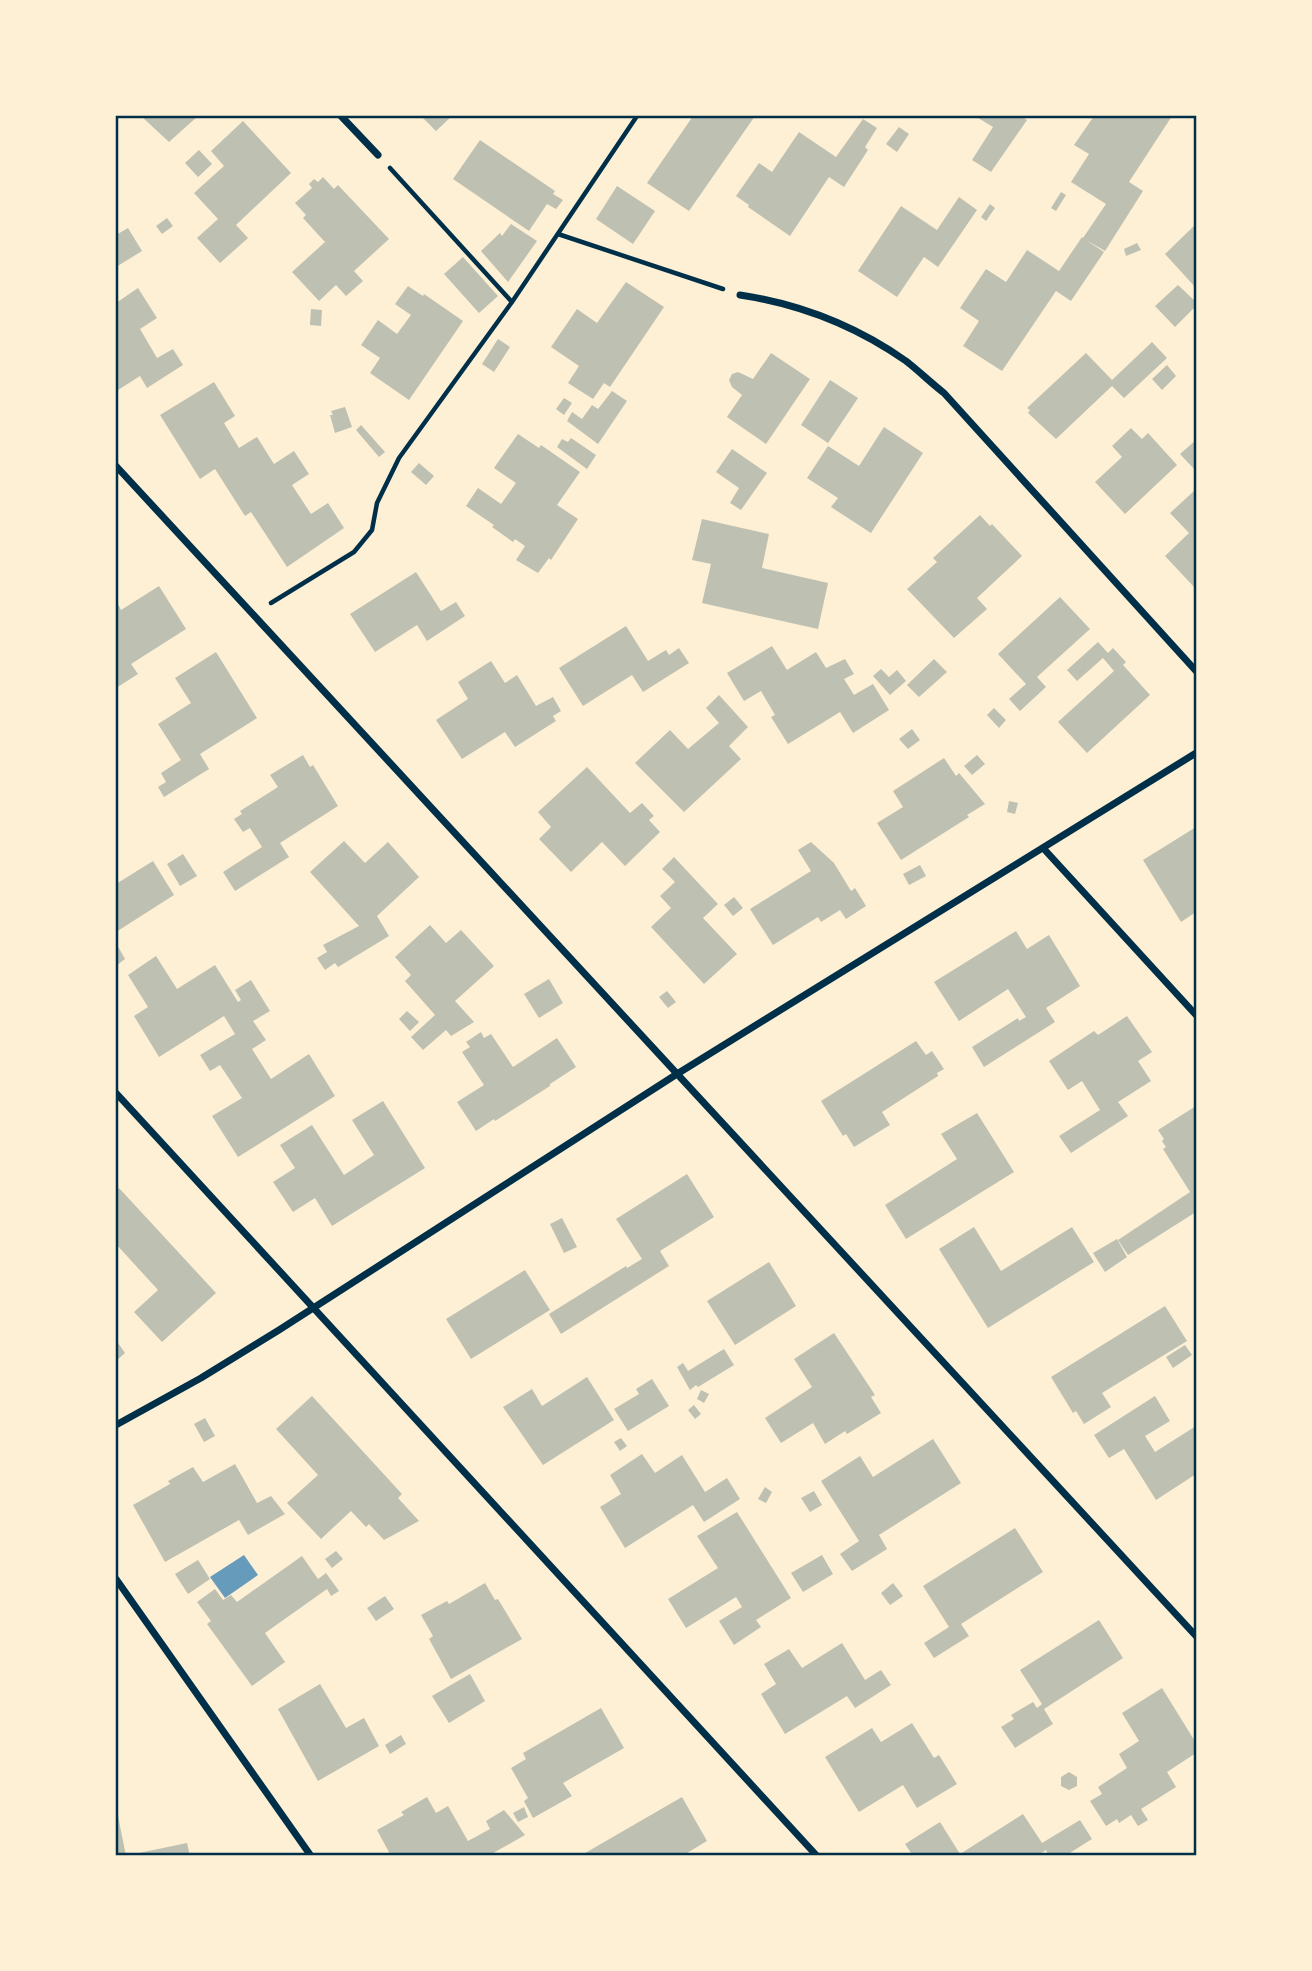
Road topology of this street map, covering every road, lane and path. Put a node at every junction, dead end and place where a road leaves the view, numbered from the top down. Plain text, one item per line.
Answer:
1 (341, 116) edge
2 (637, 116) edge
3 (378, 155) joint
4 (558, 234) junction
5 (740, 295) joint
6 (512, 302) junction
7 (116, 466) edge
8 (253, 614) junction
9 (1196, 671) edge
10 (1196, 753) edge
11 (1044, 849) junction
12 (1196, 1015) edge
13 (677, 1073) junction
14 (116, 1093) edge
15 (313, 1308) junction
16 (116, 1425) edge
17 (116, 1579) edge
18 (1196, 1636) edge
19 (311, 1856) edge
20 (817, 1856) edge

1 - 3 street
2 - 4 path
3 - 6 path
4 - 5 path
4 - 6 path
5 - 9 street
6 - 8 path
7 - 8 street
8 - 13 street
10 - 11 street
11 - 12 street
11 - 13 street
13 - 15 street
13 - 18 street
14 - 15 street
15 - 16 street
15 - 20 street
17 - 19 street

